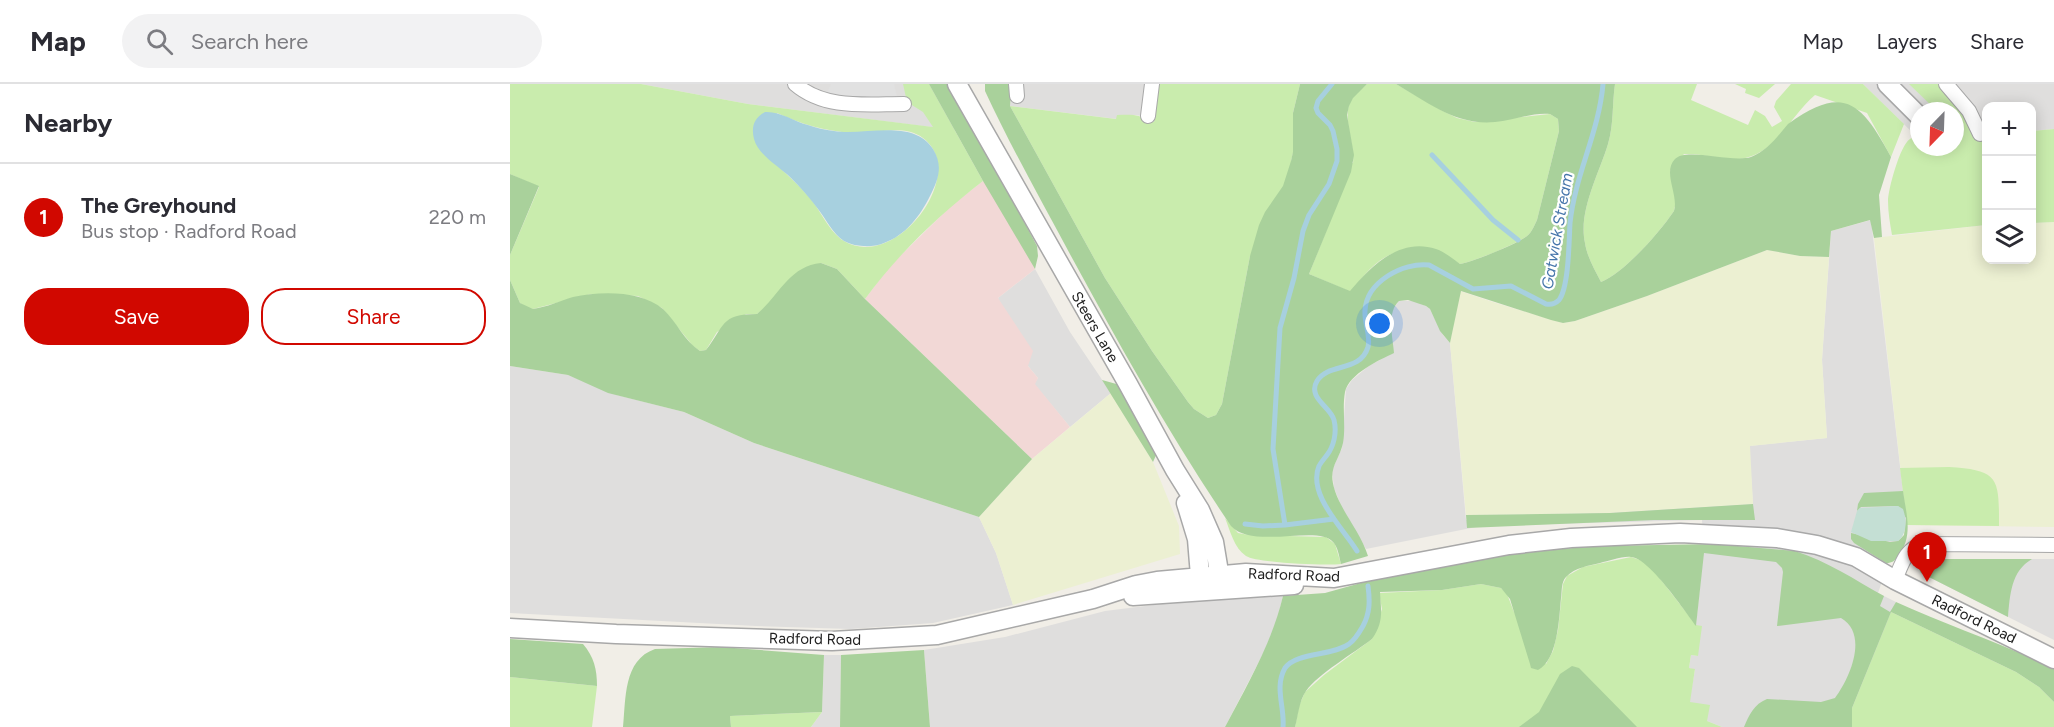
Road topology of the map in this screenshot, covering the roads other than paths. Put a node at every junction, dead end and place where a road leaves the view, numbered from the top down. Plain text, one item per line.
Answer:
1 (795, 84) edge
2 (957, 84) edge
3 (1152, 84) edge
4 (1887, 84) edge
5 (1946, 84) edge
6 (904, 104) dead end
7 (1910, 107) edge
8 (1148, 116) dead end
9 (1980, 134) dead end
10 (1175, 470) junction
11 (2054, 545) edge
12 (1895, 580) junction
13 (1221, 582) junction
14 (1201, 584) junction
15 (510, 628) edge
16 (2054, 659) edge

1 - 6 street
2 - 10 street, Steers Lane
3 - 8 street
4 - 7 street
5 - 9 street
10 - 13 street, Steers Lane
10 - 14 street
11 - 12 street
12 - 13 street, Radford Road
12 - 16 street, Radford Road
13 - 14 street, Radford Road
14 - 15 street, Radford Road

